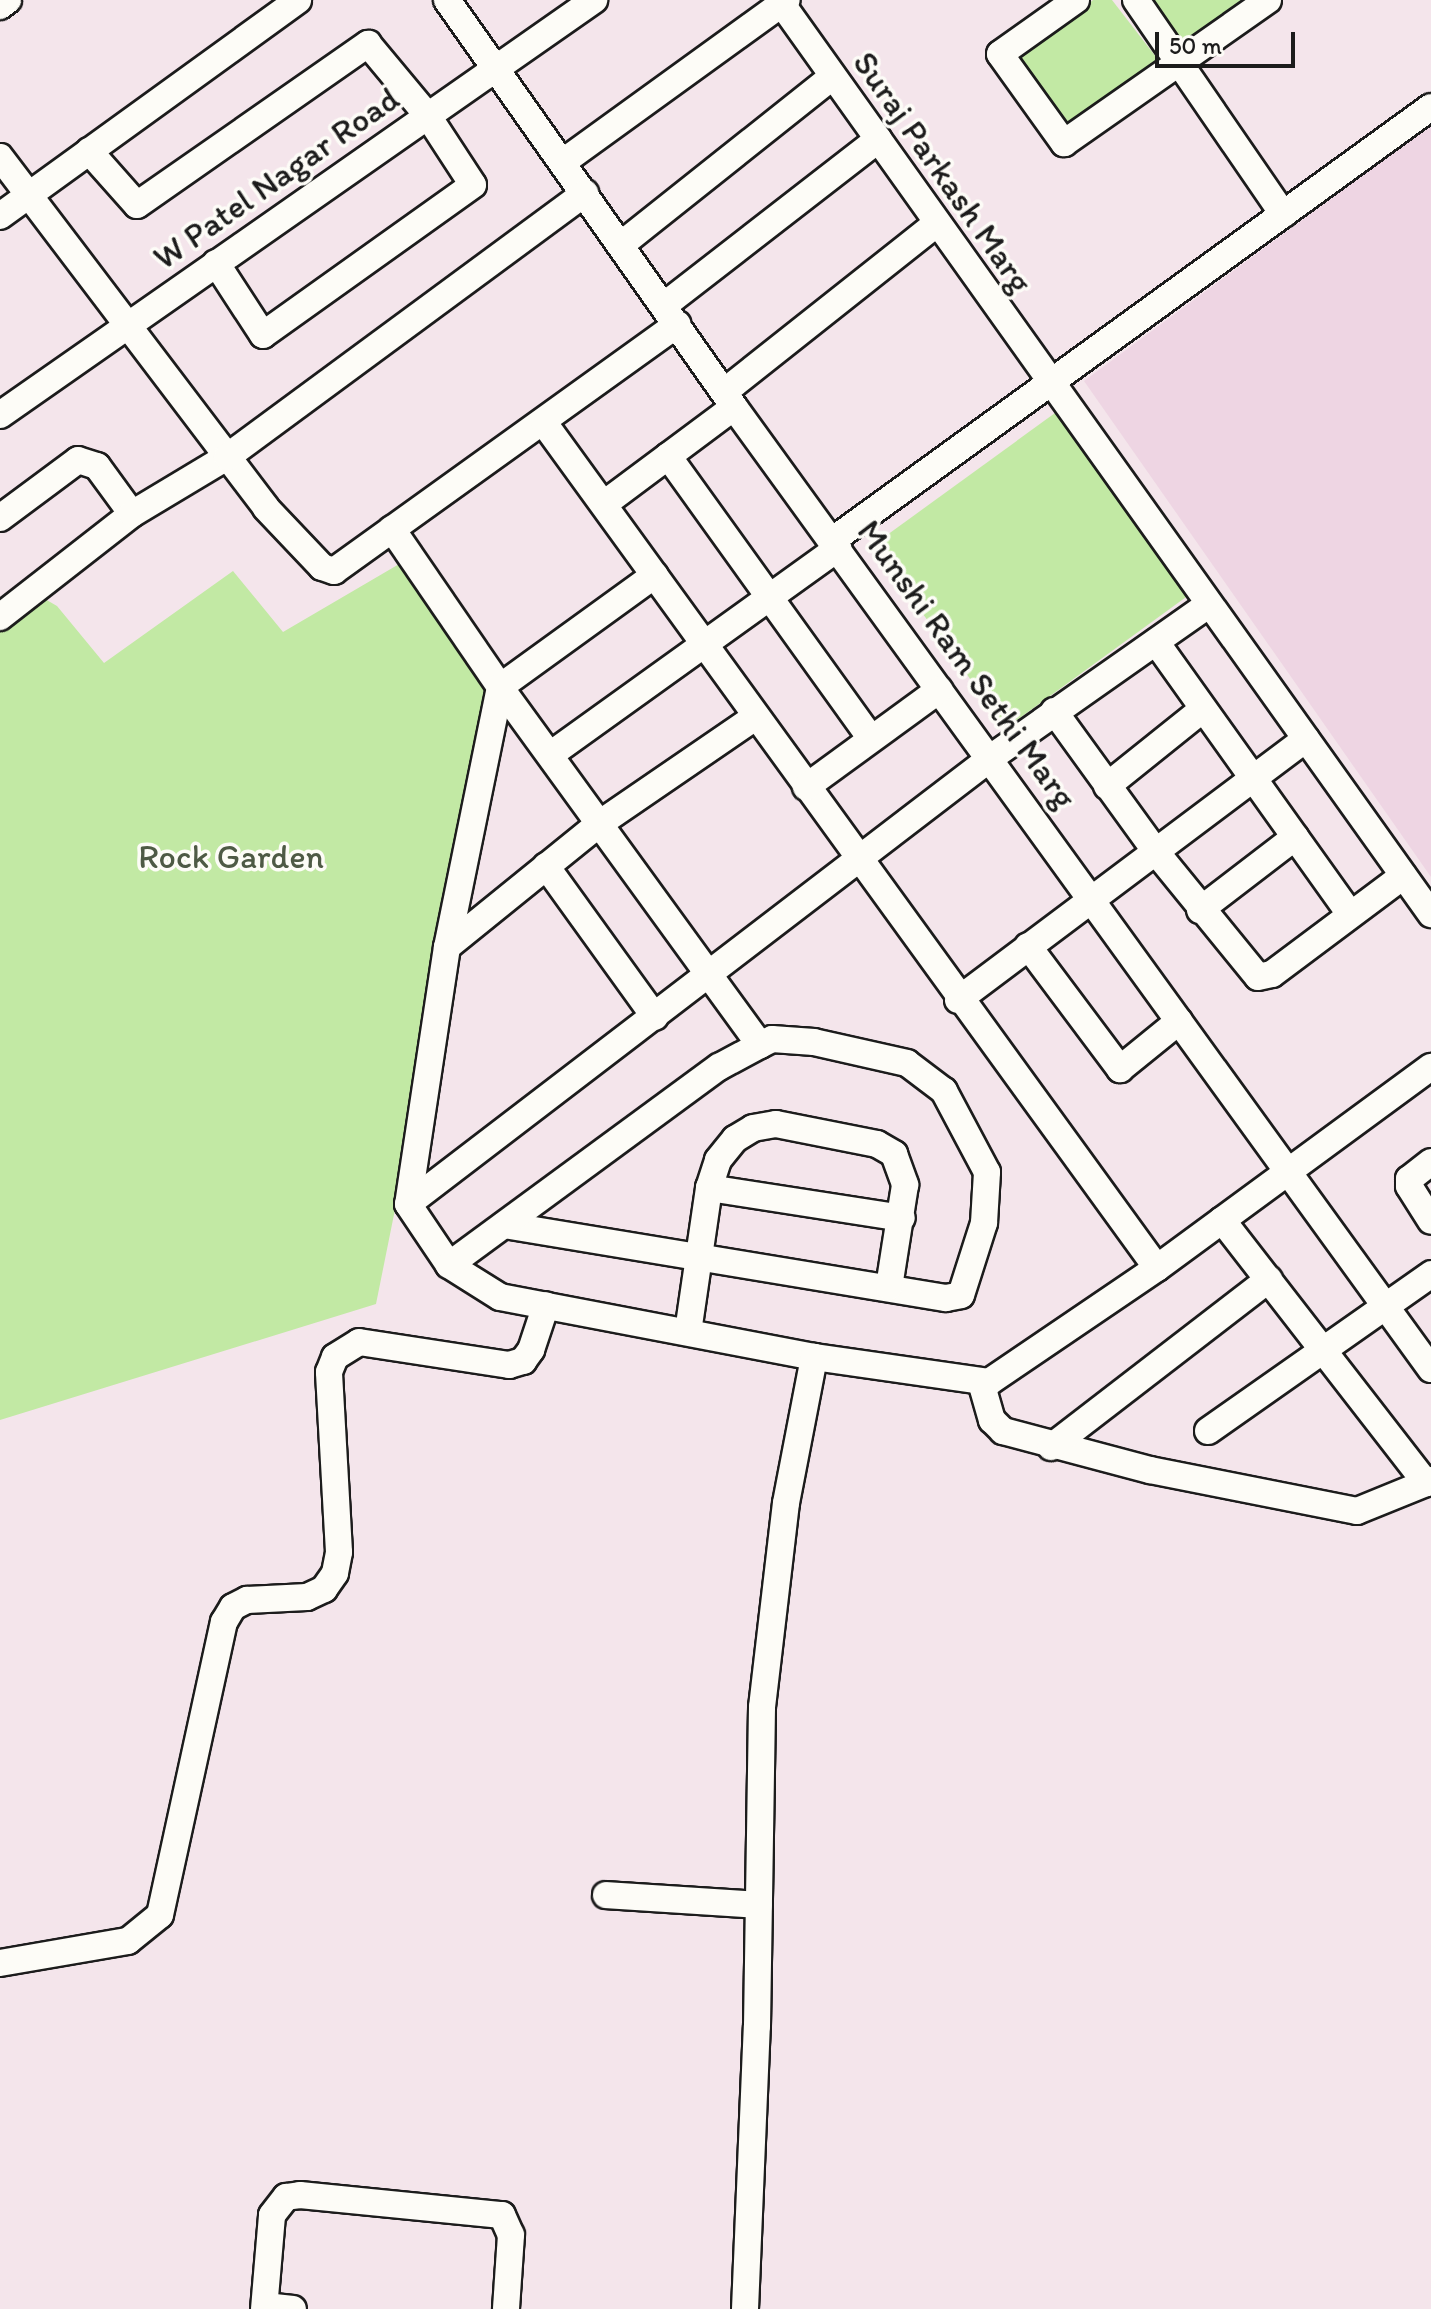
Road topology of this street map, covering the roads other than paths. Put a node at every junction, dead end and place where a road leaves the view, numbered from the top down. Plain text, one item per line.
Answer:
1 (8, 0) edge
2 (298, 0) edge
3 (447, 0) edge
4 (594, 0) edge
5 (1076, 0) edge
6 (1136, 0) edge
7 (1268, 0) edge
8 (783, 1) edge
9 (0, 6) edge
10 (1179, 63) junction
11 (497, 69) junction
12 (832, 77) junction
13 (1431, 107) edge
14 (428, 116) junction
15 (879, 139) junction
16 (89, 151) junction
17 (0, 157) edge
18 (563, 162) junction
19 (585, 193) junction
20 (29, 195) junction
21 (1283, 214) junction
22 (0, 216) edge
23 (936, 224) junction
24 (622, 244) junction
25 (216, 263) junction
26 (672, 314) junction
27 (130, 322) junction
28 (1048, 384) junction
29 (729, 400) junction
30 (0, 415) edge
31 (544, 423) junction
32 (668, 456) junction
33 (227, 457) junction
34 (604, 504) junction
35 (132, 514) junction
36 (0, 518) edge
37 (392, 529) junction
38 (835, 544) junction
39 (655, 575) junction
40 (771, 598) junction
41 (1208, 605) junction
42 (0, 617) edge
43 (1156, 642) junction
44 (705, 647) junction
45 (500, 687) junction
46 (939, 690) junction
47 (1202, 710) junction
48 (1054, 711) junction
49 (754, 718) junction
50 (871, 739) junction
51 (1306, 739) junction
52 (550, 755) junction
53 (992, 757) junction
54 (1253, 780) junction
55 (1107, 786) junction
56 (806, 787) junction
57 (599, 824) junction
58 (1295, 837) junction
59 (1156, 852) junction
60 (857, 861) junction
61 (546, 866) junction
62 (1403, 876) junction
63 (1091, 899) junction
64 (1200, 910) junction
65 (1350, 914) junction
66 (1431, 914) edge
67 (1028, 946) junction
68 (447, 947) junction
69 (711, 973) junction
70 (958, 1000) junction
71 (655, 1017) junction
72 (1179, 1021) junction
73 (760, 1045) junction
74 (1431, 1067) edge
75 (1431, 1162) edge
76 (1289, 1173) junction
77 (709, 1188) junction
78 (408, 1204) junction
79 (902, 1218) junction
80 (1222, 1220) junction
81 (1431, 1221) edge
82 (504, 1225) junction
83 (698, 1258) junction
84 (449, 1265) junction
85 (1157, 1268) junction
86 (1431, 1274) edge
87 (1269, 1279) junction
88 (889, 1287) junction
89 (546, 1305) junction
90 (1386, 1305) junction
91 (688, 1332) junction
92 (1324, 1350) junction
93 (814, 1357) junction
94 (1431, 1369) edge
95 (981, 1382) junction
96 (1208, 1431) dead end
97 (1051, 1447) junction
98 (1428, 1482) edge
99 (606, 1895) dead end
100 (759, 1905) junction
101 (0, 1963) edge
102 (264, 2308) edge
103 (293, 2309) edge
104 (506, 2309) edge
105 (745, 2309) edge

1 - 9 street
2 - 16 street
3 - 11 street, Munshi Ram Sethi Marg
4 - 11 street, W Patel Nagar Road
5 - 10 street
6 - 10 street
7 - 10 street
8 - 12 street, Suraj Parkash Marg
8 - 18 street
10 - 21 street
11 - 14 street, W Patel Nagar Road
11 - 18 street, Munshi Ram Sethi Marg
12 - 15 street, Suraj Parkash Marg
12 - 24 street
13 - 21 street
14 - 16 street
14 - 25 street, W Patel Nagar Road
14 - 25 street
15 - 23 street, Suraj Parkash Marg
15 - 26 street
16 - 20 street
17 - 20 street
18 - 19 street, Munshi Ram Sethi Marg
19 - 24 street, Munshi Ram Sethi Marg
19 - 33 street
20 - 22 street
20 - 27 street
21 - 28 street
23 - 28 street, Suraj Parkash Marg
23 - 29 street
24 - 26 street, Munshi Ram Sethi Marg
25 - 27 street, W Patel Nagar Road
26 - 29 street, Munshi Ram Sethi Marg
26 - 31 street
27 - 30 street, W Patel Nagar Road
27 - 33 street
28 - 38 street
28 - 41 street, Suraj Parkash Marg
29 - 32 street
29 - 38 street, Munshi Ram Sethi Marg
31 - 34 street
31 - 37 street
32 - 34 street
32 - 40 street
33 - 35 street
33 - 37 street
34 - 39 street
35 - 36 street
35 - 42 street
37 - 45 street
38 - 40 street
38 - 46 street, Munshi Ram Sethi Marg
39 - 44 street
39 - 45 street
40 - 44 street
40 - 50 street
41 - 43 street
41 - 51 street, Suraj Parkash Marg
43 - 47 street
43 - 48 street
44 - 49 street
44 - 52 street
45 - 52 street
45 - 68 street
46 - 50 street
46 - 53 street, Munshi Ram Sethi Marg
47 - 54 street
47 - 55 street
48 - 53 street
48 - 55 street
49 - 56 street
49 - 57 street
50 - 56 street
51 - 54 street
51 - 62 street, Suraj Parkash Marg
52 - 57 street
53 - 60 street
53 - 63 street, Munshi Ram Sethi Marg
54 - 58 street
54 - 59 street
55 - 59 street
56 - 60 street
57 - 61 street
57 - 69 street
58 - 64 street
58 - 65 street
59 - 63 street
59 - 64 street
60 - 69 street
60 - 70 street
61 - 68 street
61 - 71 street
62 - 65 street
62 - 66 street, Suraj Parkash Marg
63 - 67 street
63 - 72 street, Munshi Ram Sethi Marg
64 - 65 street
67 - 70 street
67 - 72 street
68 - 78 street
69 - 71 street
69 - 73 street
70 - 85 street
71 - 78 street
72 - 76 street, Munshi Ram Sethi Marg
73 - 82 street
73 - 88 street
74 - 76 street
75 - 81 street
76 - 80 street
76 - 90 street, Munshi Ram Sethi Marg
77 - 79 street
77 - 79 street
77 - 83 street
78 - 84 street
79 - 88 street
80 - 85 street
80 - 87 street
82 - 83 street
82 - 84 street
83 - 88 street
83 - 91 street
84 - 89 street
85 - 95 street
86 - 90 street
87 - 92 street
87 - 97 street
89 - 91 street
89 - 101 street
90 - 92 street
90 - 94 street, Munshi Ram Sethi Marg
91 - 93 street
92 - 96 street
92 - 98 street
93 - 95 street
93 - 100 street
95 - 97 street
97 - 98 street
99 - 100 street
100 - 105 street
102 - 103 street
102 - 104 street

